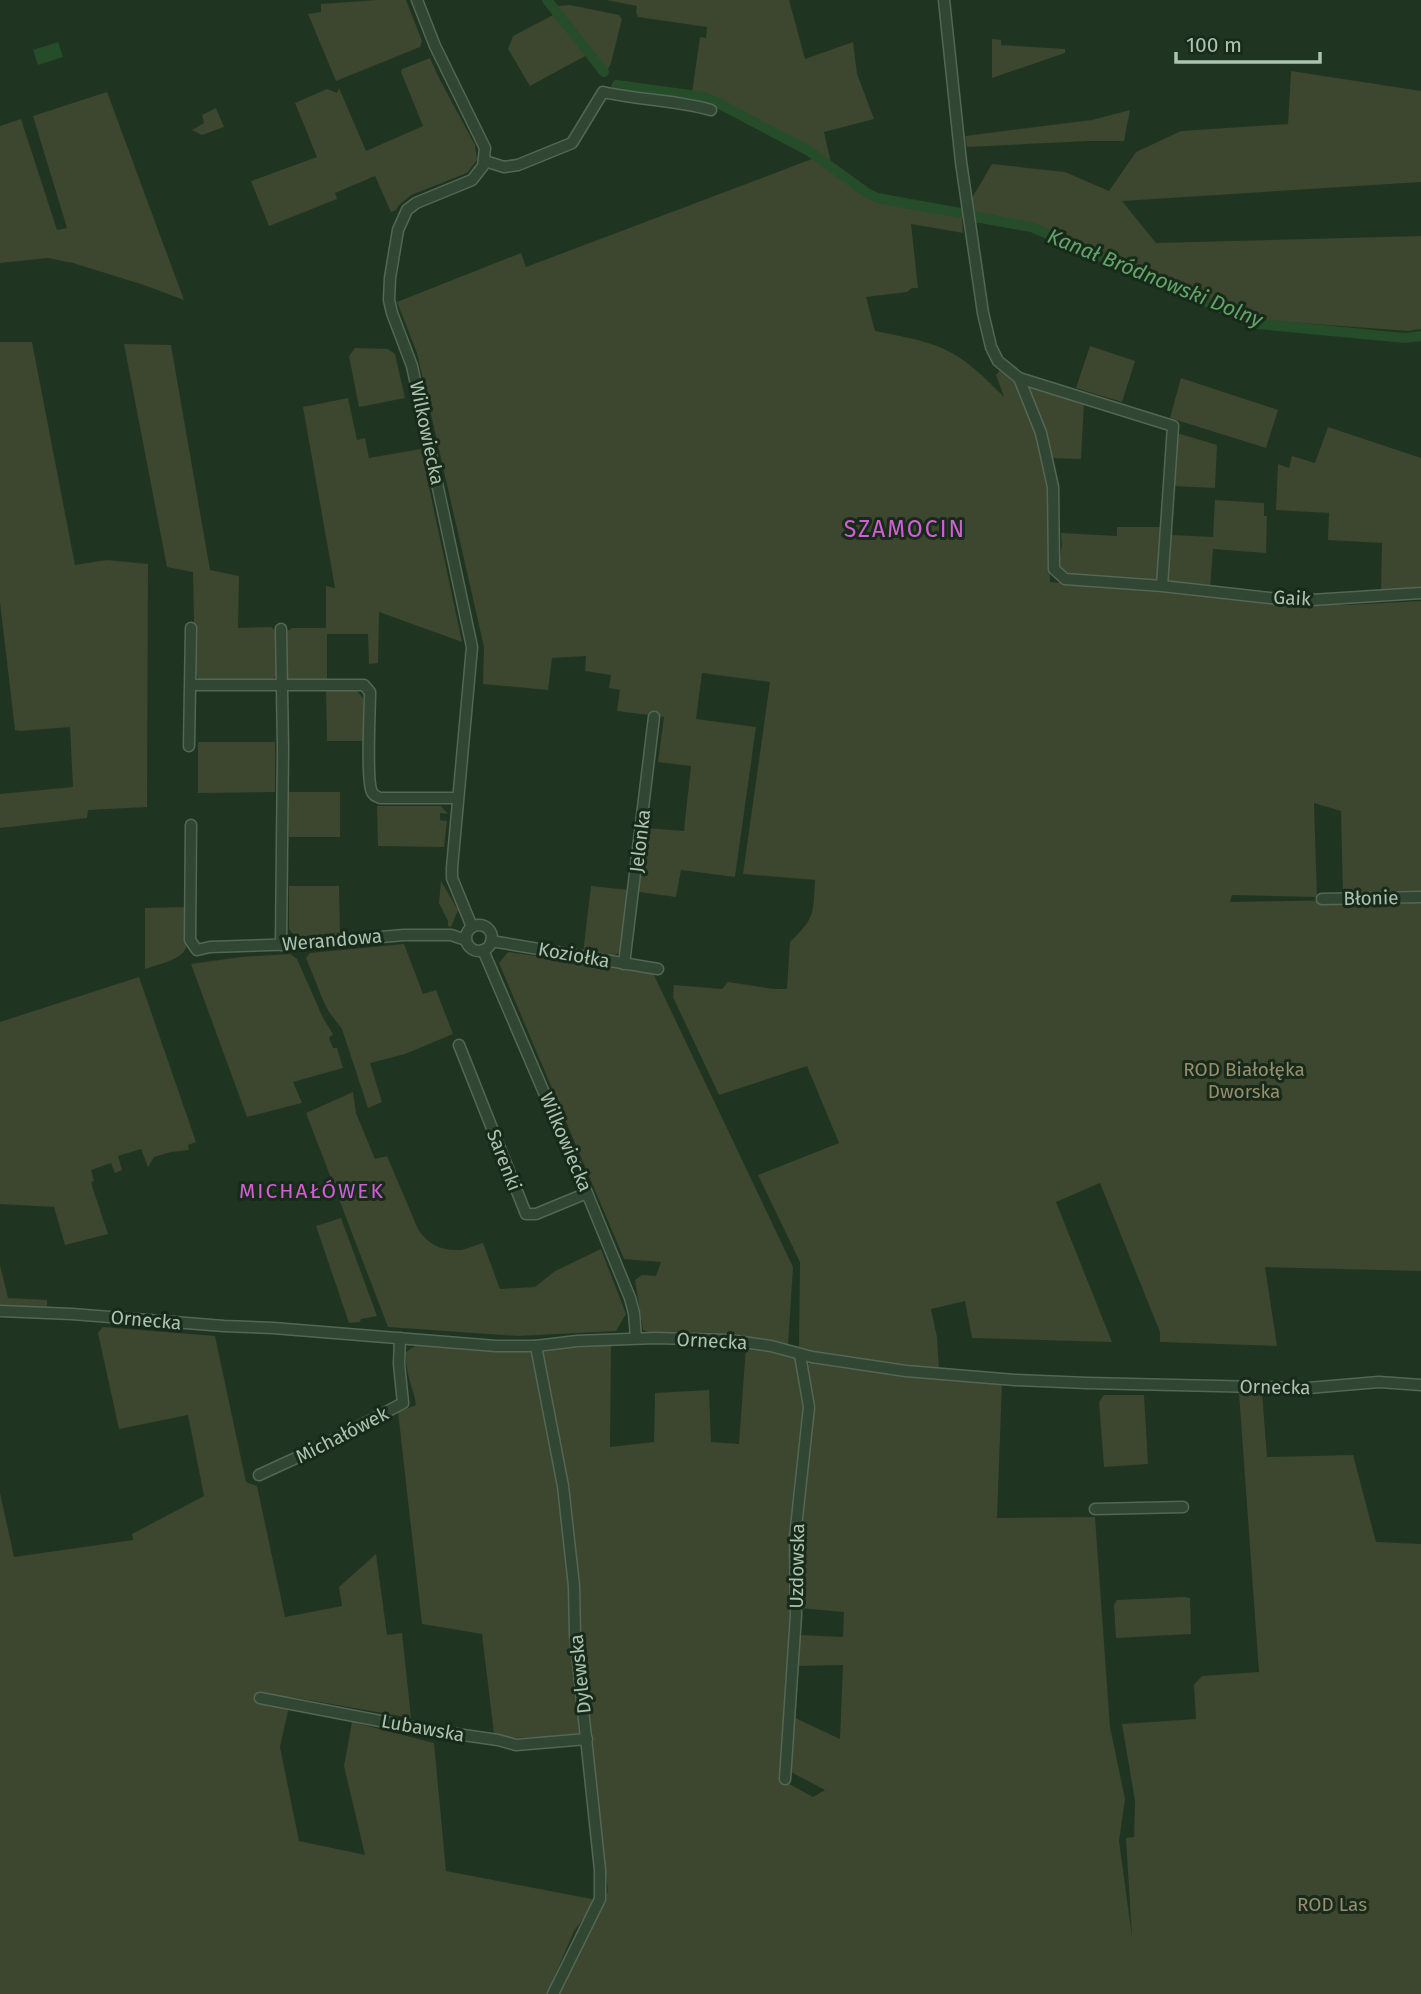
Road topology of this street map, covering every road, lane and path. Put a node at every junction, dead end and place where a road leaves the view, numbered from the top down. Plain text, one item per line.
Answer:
1 (417, 0) edge
2 (944, 0) edge
3 (711, 110) dead end
4 (485, 161) junction
5 (1019, 378) junction
6 (1163, 586) junction
7 (1421, 593) edge
8 (191, 628) dead end
9 (281, 629) dead end
10 (192, 685) junction
11 (281, 685) junction
12 (654, 717) dead end
13 (189, 746) dead end
14 (457, 798) junction
15 (191, 825) dead end
16 (1421, 897) edge
17 (1322, 899) dead end
18 (472, 927) junction
19 (466, 940) junction
20 (491, 941) junction
21 (281, 945) junction
22 (483, 950) junction
23 (624, 964) junction
24 (658, 969) dead end
25 (458, 1045) dead end
26 (587, 1193) junction
27 (0, 1311) edge
28 (400, 1338) junction
29 (636, 1338) junction
30 (536, 1346) junction
31 (800, 1355) junction
32 (1421, 1385) edge
33 (259, 1475) dead end
34 (1183, 1507) dead end
35 (1095, 1509) dead end
36 (260, 1698) dead end
37 (587, 1739) junction
38 (785, 1779) dead end
39 (553, 1994) edge

1 - 4 street
2 - 5 street
3 - 4 street
4 - 14 street, Wilkowiecka
5 - 6 street, Gaik
5 - 6 street
6 - 7 street, Gaik
8 - 10 street
9 - 11 street
10 - 11 street
10 - 13 street
11 - 14 street
11 - 21 street
12 - 23 street, Jelonka
14 - 18 street, Wilkowiecka
15 - 21 street, Werandowa
16 - 17 street, Błonie
18 - 19 street
18 - 20 street
19 - 21 street, Werandowa
19 - 22 street
20 - 22 street
20 - 23 street, Koziołka
22 - 26 street, Wilkowiecka
23 - 24 street, Koziołka
25 - 26 street, Sarenki
26 - 29 street, Wilkowiecka
27 - 28 street, Ornecka
28 - 30 street, Ornecka
28 - 33 street, Michałówek
29 - 30 street, Ornecka
29 - 31 street, Ornecka
30 - 37 street, Dylewska
31 - 32 street, Ornecka
31 - 38 street, Uzdowska
34 - 35 street
36 - 37 street, Lubawska
37 - 39 street, Dylewska

